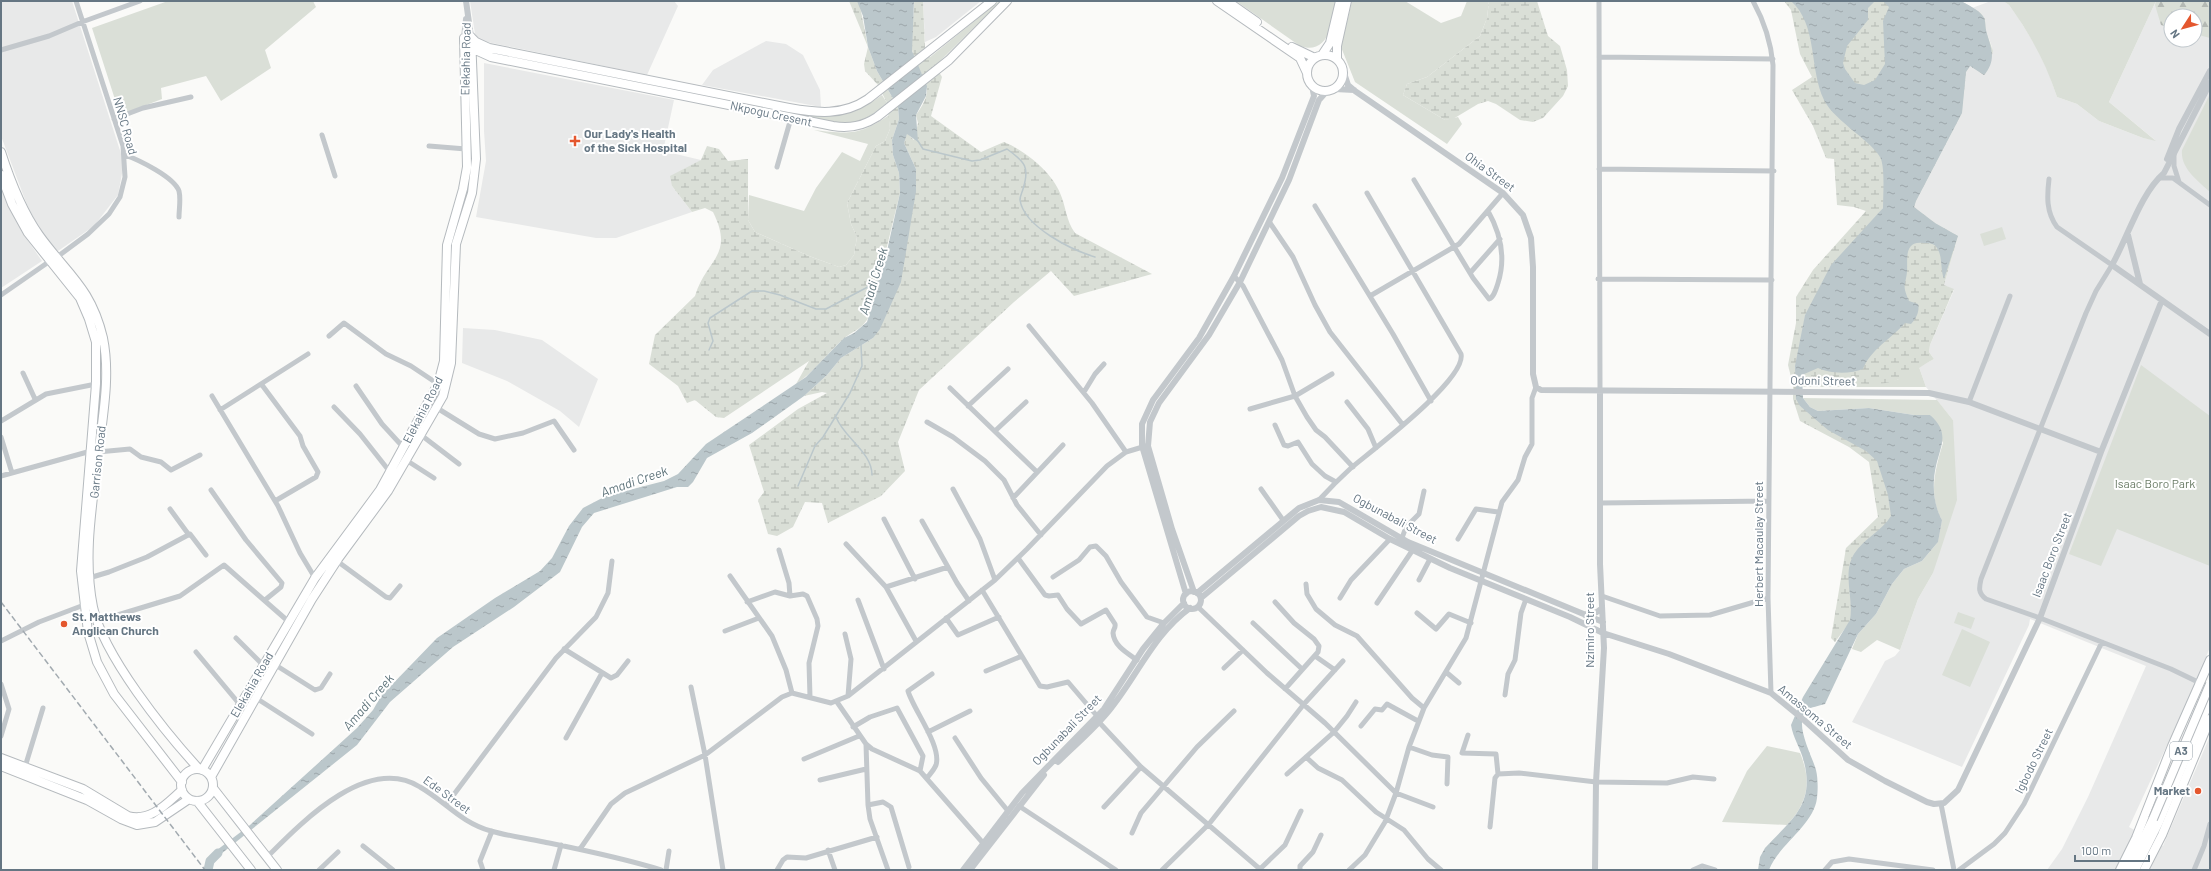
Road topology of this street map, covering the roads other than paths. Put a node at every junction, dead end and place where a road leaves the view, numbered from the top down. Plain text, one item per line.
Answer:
1 (76, 1) edge
2 (140, 1) edge
3 (466, 1) edge
4 (992, 1) edge
5 (1007, 1) edge
6 (1217, 1) edge
7 (1227, 1) edge
8 (1340, 1) edge
9 (1347, 1) edge
10 (1598, 1) edge
11 (1753, 1) edge
12 (82, 22) junction
13 (467, 37) junction
14 (489, 48) junction
15 (1, 50) edge
16 (472, 50) junction
17 (1318, 56) junction
18 (491, 57) junction
19 (1599, 57) junction
20 (1338, 59) junction
21 (1773, 59) junction
22 (464, 60) junction
23 (474, 68) junction
24 (2210, 71) edge
25 (1307, 73) junction
26 (1344, 73) junction
27 (2210, 83) edge
28 (1312, 86) junction
29 (1331, 90) junction
30 (1355, 91) junction
31 (191, 97) dead end
32 (791, 118) junction
33 (114, 119) junction
34 (322, 135) dead end
35 (429, 146) dead end
36 (466, 149) junction
37 (1, 152) edge
38 (2174, 153) junction
39 (125, 155) junction
40 (777, 167) dead end
41 (1599, 169) junction
42 (1774, 171) junction
43 (1, 175) edge
44 (335, 176) dead end
45 (1282, 178) junction
46 (2159, 178) junction
47 (2049, 179) dead end
48 (1289, 180) junction
49 (1414, 180) dead end
50 (2179, 182) junction
51 (1367, 193) dead end
52 (1503, 193) junction
53 (2210, 205) edge
54 (1315, 206) dead end
55 (1488, 211) junction
56 (179, 217) dead end
57 (1270, 223) junction
58 (2128, 234) junction
59 (1500, 239) junction
60 (1454, 247) junction
61 (53, 259) junction
62 (2112, 265) junction
63 (1413, 271) junction
64 (1470, 274) junction
65 (1234, 276) junction
66 (1598, 279) junction
67 (1772, 280) junction
68 (1240, 282) junction
69 (2140, 284) junction
70 (1, 295) edge
71 (1370, 296) junction
72 (2010, 296) dead end
73 (2162, 300) junction
74 (1029, 326) dead end
75 (2210, 334) edge
76 (329, 336) dead end
77 (308, 354) dead end
78 (1104, 364) dead end
79 (1008, 369) dead end
80 (23, 373) dead end
81 (1332, 374) dead end
82 (96, 384) junction
83 (438, 384) junction
84 (262, 385) junction
85 (356, 386) dead end
86 (1536, 387) junction
87 (950, 388) dead end
88 (1600, 390) junction
89 (1084, 392) junction
90 (1769, 393) junction
91 (212, 396) dead end
92 (1295, 396) junction
93 (35, 399) junction
94 (1431, 401) junction
95 (1026, 402) dead end
96 (1347, 402) dead end
97 (1969, 402) junction
98 (968, 406) junction
99 (334, 407) dead end
100 (437, 408) junction
101 (1250, 408) dead end
102 (220, 410) junction
103 (1, 421) edge
104 (927, 422) dead end
105 (1275, 425) dead end
106 (1403, 425) junction
107 (2040, 429) junction
108 (995, 431) junction
109 (421, 435) junction
110 (1, 437) edge
111 (1063, 444) dead end
112 (1142, 446) junction
113 (1148, 446) junction
114 (404, 448) junction
115 (1376, 448) junction
116 (574, 450) dead end
117 (94, 452) junction
118 (1126, 452) junction
119 (2101, 452) junction
120 (200, 455) dead end
121 (406, 460) junction
122 (459, 464) dead end
123 (1352, 467) junction
124 (390, 472) junction
125 (1037, 472) junction
126 (12, 473) junction
127 (1, 476) edge
128 (434, 478) dead end
129 (1336, 482) junction
130 (953, 489) dead end
131 (211, 490) dead end
132 (1261, 490) dead end
133 (1330, 490) junction
134 (1424, 491) dead end
135 (1013, 498) junction
136 (1319, 500) junction
137 (275, 501) junction
138 (1332, 501) junction
139 (1769, 501) junction
140 (1600, 503) junction
141 (170, 509) dead end
142 (1498, 512) junction
143 (884, 519) dead end
144 (1283, 520) junction
145 (922, 521) dead end
146 (189, 535) junction
147 (1041, 535) junction
148 (1402, 538) junction
149 (1390, 539) junction
150 (1458, 539) dead end
151 (846, 544) dead end
152 (779, 550) dead end
153 (1412, 551) junction
154 (206, 555) dead end
155 (1018, 558) junction
156 (1430, 559) junction
157 (336, 561) junction
158 (612, 561) dead end
159 (948, 567) junction
160 (1482, 572) junction
161 (730, 576) dead end
162 (1053, 577) dead end
163 (89, 578) junction
164 (315, 578) junction
165 (915, 579) junction
166 (995, 580) junction
167 (1419, 580) dead end
168 (1480, 580) junction
169 (1306, 584) dead end
170 (400, 586) dead end
171 (886, 587) junction
172 (982, 590) junction
173 (1186, 594) junction
174 (1197, 594) junction
175 (790, 596) junction
176 (1602, 596) junction
177 (1340, 598) dead end
178 (1768, 598) junction
179 (1526, 599) junction
180 (265, 600) junction
181 (858, 600) dead end
182 (969, 601) junction
183 (747, 602) junction
184 (1275, 602) dead end
185 (1184, 603) junction
186 (1378, 603) dead end
187 (84, 605) junction
188 (1198, 607) junction
189 (1190, 608) junction
190 (1602, 608) junction
191 (1416, 613) dead end
192 (1584, 615) junction
193 (999, 617) junction
194 (759, 618) junction
195 (946, 618) junction
196 (2040, 618) junction
197 (98, 621) junction
198 (289, 622) junction
199 (1603, 622) junction
200 (1164, 623) junction
201 (1254, 623) dead end
202 (1471, 623) junction
203 (725, 631) dead end
204 (1602, 633) junction
205 (845, 634) dead end
206 (236, 638) dead end
207 (1, 641) edge
208 (916, 641) junction
209 (2102, 642) junction
210 (564, 650) junction
211 (1243, 650) junction
212 (196, 652) dead end
213 (1022, 656) junction
214 (1315, 656) junction
215 (1136, 660) junction
216 (2210, 660) edge
217 (628, 661) dead end
218 (1343, 661) dead end
219 (274, 664) junction
220 (264, 666) junction
221 (1224, 668) dead end
222 (884, 669) junction
223 (1302, 669) junction
224 (1335, 670) junction
225 (986, 671) dead end
226 (1446, 672) junction
227 (602, 673) junction
228 (330, 674) dead end
229 (932, 674) dead end
230 (1459, 683) dead end
231 (2200, 683) junction
232 (1, 684) edge
233 (2210, 684) edge
234 (691, 687) dead end
235 (2210, 688) edge
236 (1285, 689) junction
237 (792, 693) junction
238 (1771, 693) junction
239 (1505, 695) dead end
240 (848, 696) junction
241 (810, 697) junction
242 (256, 698) junction
243 (2210, 700) edge
244 (837, 702) junction
245 (1356, 702) dead end
246 (1304, 704) junction
247 (240, 706) junction
248 (43, 708) dead end
249 (1424, 708) junction
250 (970, 711) dead end
251 (1234, 711) dead end
252 (1097, 718) junction
253 (2210, 719) edge
254 (1418, 721) junction
255 (1361, 726) dead end
256 (853, 727) junction
257 (928, 732) junction
258 (1334, 732) junction
259 (312, 734) dead end
260 (1468, 735) dead end
261 (1, 736) edge
262 (859, 736) junction
263 (566, 738) dead end
264 (955, 738) dead end
265 (866, 744) junction
266 (1409, 747) junction
267 (704, 755) junction
268 (1306, 757) junction
269 (1, 758) edge
270 (804, 759) dead end
271 (1, 766) edge
272 (25, 767) junction
273 (1141, 767) junction
274 (201, 769) junction
275 (866, 769) junction
276 (920, 771) junction
277 (1287, 774) dead end
278 (1498, 774) junction
279 (211, 777) junction
280 (927, 778) junction
281 (1714, 779) dead end
282 (820, 780) dead end
283 (1596, 782) junction
284 (1447, 784) dead end
285 (182, 786) junction
286 (1164, 786) junction
287 (213, 788) junction
288 (1396, 793) junction
289 (193, 800) junction
290 (1941, 804) junction
291 (868, 805) junction
292 (446, 806) junction
293 (1019, 806) junction
294 (1104, 807) dead end
295 (1433, 807) dead end
296 (1301, 810) dead end
297 (1008, 811) junction
298 (1386, 817) junction
299 (2156, 820) junction
300 (1209, 824) junction
301 (2210, 824) edge
302 (1490, 827) dead end
303 (492, 831) junction
304 (1132, 833) dead end
305 (1321, 835) dead end
306 (877, 837) junction
307 (983, 843) junction
308 (561, 845) junction
309 (363, 846) dead end
310 (580, 849) junction
311 (828, 850) junction
312 (669, 851) dead end
313 (338, 852) dead end
314 (267, 857) junction
315 (1435, 865) junction
316 (909, 867) dead end
317 (251, 870) edge
318 (277, 870) edge
319 (319, 870) edge
320 (393, 870) edge
321 (483, 870) edge
322 (554, 870) edge
323 (661, 870) edge
324 (666, 870) edge
325 (723, 870) edge
326 (777, 870) edge
327 (835, 870) edge
328 (888, 870) edge
329 (963, 870) edge
330 (970, 870) edge
331 (1116, 870) edge
332 (1162, 870) edge
333 (1261, 870) edge
334 (1300, 870) edge
335 (1349, 870) edge
336 (1431, 870) edge
337 (1441, 870) edge
338 (1596, 870) edge
339 (1693, 870) edge
340 (1715, 870) edge
341 (1825, 870) edge
342 (1933, 870) edge
343 (1954, 870) edge
344 (1959, 870) edge
345 (2120, 870) edge
346 (2128, 870) edge
347 (2135, 870) edge
348 (2144, 870) edge
349 (2194, 870) edge

1 - 12 street, NNSC Road
2 - 12 street
3 - 13 street, Elekahia Road
4 - 14 main road, Nkpogu Cresent
5 - 32 main road, Nkpogu Cresent
6 - 25 main road
7 - 17 main road
8 - 17 main road
9 - 20 main road
10 - 19 street
11 - 21 street, Herbert Macaulay Street
12 - 15 street
12 - 33 street, NNSC Road
13 - 14 main road, Nkpogu Cresent
13 - 16 main road, Elekahia Road
13 - 22 main road, Elekahia Road
14 - 16 main road, Nkpogu Cresent
16 - 18 main road, Nkpogu Cresent
16 - 22 main road
16 - 23 main road, Elekahia Road
17 - 20 main road
17 - 25 main road
18 - 23 main road
18 - 32 main road, Nkpogu Cresent
19 - 21 street
19 - 41 street
20 - 26 main road
21 - 42 street, Herbert Macaulay Street
22 - 36 main road, Elekahia Road
23 - 100 main road, Elekahia Road
24 - 46 street
25 - 28 main road
26 - 29 main road
26 - 30 street, Ohia Street
27 - 38 street
28 - 29 main road
28 - 45 street
29 - 30 street
29 - 48 street
30 - 52 street, Ohia Street
31 - 33 street
32 - 40 street
33 - 39 street, NNSC Road
34 - 44 street
35 - 36 street
36 - 83 main road, Elekahia Road
37 - 61 main road, Garrison Road
38 - 46 street
38 - 50 street
39 - 56 street
39 - 61 street, NNSC Road
41 - 42 street
41 - 66 street
42 - 67 street, Herbert Macaulay Street
43 - 61 main road, Garrison Road
45 - 48 street
45 - 65 street
46 - 50 street
46 - 58 street
47 - 62 street
48 - 57 street
49 - 60 street
50 - 53 street
51 - 63 street
52 - 55 street
52 - 86 street, Ohia Street
54 - 71 street
55 - 59 street
55 - 60 street
57 - 68 street
57 - 106 street
58 - 62 street
58 - 69 street
59 - 64 street
59 - 64 street
60 - 63 street
60 - 64 street
61 - 70 street, NNSC Road
61 - 82 main road, Garrison Road
61 - 117 main road, Garrison Road
62 - 69 street
62 - 107 street
63 - 71 street
63 - 94 street
65 - 68 street
65 - 112 street
66 - 67 street
66 - 88 street
67 - 90 street, Herbert Macaulay Street
68 - 92 street
68 - 113 street
69 - 73 street
71 - 94 street
72 - 97 street
73 - 75 street
73 - 119 street, Isaac Boro Street
74 - 89 street
76 - 83 street
77 - 84 street
78 - 89 street
79 - 98 street
80 - 93 street
81 - 92 street
82 - 93 street
82 - 117 main road, Garrison Road
83 - 114 main road, Elekahia Road
84 - 102 street
84 - 137 street
85 - 114 street
86 - 88 street, Odoni Street
86 - 142 street
87 - 98 street
88 - 90 street, Odoni Street
88 - 140 street, Nzimiro Street
89 - 118 street
90 - 97 street, Odoni Street
90 - 139 street, Herbert Macaulay Street
91 - 102 street
92 - 101 street
92 - 123 street
93 - 103 street
94 - 106 street
95 - 108 street
96 - 115 street
97 - 107 street, Odoni Street
98 - 108 street
99 - 124 street
100 - 109 main road, Elekahia Road
100 - 116 street
102 - 137 street
104 - 135 street
105 - 129 street
106 - 115 street
107 - 119 street, Odoni Street
107 - 196 street
108 - 125 street
109 - 121 main road, Elekahia Road
109 - 122 street
110 - 126 street
111 - 125 street
112 - 113 street
112 - 118 street
112 - 173 street
113 - 174 street
114 - 124 main road, Elekahia Road
115 - 123 street
117 - 120 street
117 - 126 street
117 - 163 main road, Garrison Road
117 - 187 main road, Garrison Road
118 - 147 street
119 - 196 street, Isaac Boro Street
121 - 128 street
121 - 157 main road, Elekahia Road
123 - 129 street
124 - 164 main road, Elekahia Road
125 - 135 street
126 - 127 street
129 - 133 street
130 - 166 street
131 - 180 street
132 - 144 street
133 - 136 street
133 - 138 street
134 - 148 street
135 - 147 street
136 - 138 street, Ogbunabali Street
136 - 144 street, Ogbunabali Street
137 - 164 street
138 - 148 street, Ogbunabali Street
139 - 140 street
139 - 178 street, Herbert Macaulay Street
140 - 176 street, Nzimiro Street
141 - 146 street
142 - 150 street
142 - 160 street
143 - 165 street
144 - 174 street, Ogbunabali Street
145 - 159 street
146 - 154 street
146 - 163 street
147 - 155 street
148 - 160 street, Ogbunabali Street
149 - 153 street, Ogbunabali Street
149 - 174 street, Ogbunabali Street
149 - 177 street
151 - 171 street
152 - 175 street
153 - 156 street, Ogbunabali Street
153 - 186 street
155 - 166 street
155 - 215 street
156 - 167 street
156 - 168 street, Ogbunabali Street
157 - 170 street
157 - 219 main road, Elekahia Road
158 - 210 street
159 - 165 street
159 - 182 street
160 - 168 street
160 - 192 street, Ogbunabali Street
161 - 183 street
162 - 200 street
163 - 197 main road, Garrison Road
164 - 198 main road, Elekahia Road
165 - 171 street
166 - 172 street
168 - 179 street, Ogbunabali Street
168 - 202 street
169 - 249 street
171 - 208 street
172 - 182 street
172 - 193 street
173 - 174 street
173 - 185 street
174 - 188 street
175 - 183 street
175 - 241 street
176 - 178 street
176 - 190 street, Nzimiro Street
178 - 238 street, Herbert Macaulay Street
179 - 204 street, Ogbunabali Street
179 - 239 street
180 - 197 street
180 - 198 street
181 - 222 street
182 - 195 street
183 - 194 street
184 - 214 street
185 - 189 street
185 - 200 street, Ogbunabali Street
187 - 207 street
187 - 285 main road, Garrison Road
188 - 189 street
188 - 211 street
189 - 252 street, Ogbunabali Street
190 - 192 street
190 - 199 street, Nzimiro Street
191 - 202 street
192 - 199 street, Ogbunabali Street
193 - 195 street
193 - 213 street
194 - 203 street
194 - 237 street
195 - 208 street
196 - 209 street
196 - 290 street, Isaac Boro Street
197 - 274 main road, Garrison Road
198 - 220 main road, Elekahia Road
199 - 204 street, Nzimiro Street
200 - 215 street, Ogbunabali Street
201 - 223 street
202 - 226 street
204 - 238 street, Amassoma Street
204 - 283 street, Nzimiro Street
205 - 240 street
206 - 220 street
208 - 222 street
209 - 231 street
209 - 344 street, Igbodo Street
210 - 227 street
210 - 292 street
211 - 221 street
211 - 236 street
212 - 247 street
213 - 225 street
213 - 252 street
214 - 223 street
214 - 224 street
215 - 252 street, Ogbunabali Street
216 - 231 main road
217 - 227 street
218 - 224 street
219 - 228 street
219 - 242 main road, Elekahia Road
220 - 247 main road, Elekahia Road
222 - 240 street
223 - 236 street
224 - 246 street
226 - 230 street
226 - 249 street
227 - 263 street
229 - 257 street
231 - 235 main road
231 - 345 main road
232 - 261 street
233 - 299 main road, A3, bridge
234 - 267 street
236 - 246 street
237 - 241 street
237 - 267 street
238 - 290 street, Amassoma Street
240 - 244 street
241 - 244 street
242 - 259 street
242 - 279 main road, Elekahia Road
243 - 299 main road, A3
244 - 256 street
245 - 258 street
246 - 258 street
246 - 300 street
247 - 274 main road, Elekahia Road
248 - 272 street
249 - 254 street
250 - 257 street
251 - 286 street
252 - 273 street
252 - 293 street, Ogbunabali Street
252 - 297 street, Ogbunabali Street
253 - 348 main road
254 - 255 street
254 - 266 street
256 - 262 street
256 - 276 street
257 - 280 street
258 - 268 street
258 - 288 street
260 - 278 street
262 - 265 street
262 - 270 street
264 - 297 street
265 - 275 street
265 - 276 street
266 - 284 street
266 - 288 street
267 - 310 street
267 - 325 street
268 - 277 street
268 - 298 street
269 - 272 main road
271 - 289 main road
272 - 285 main road
273 - 286 street
273 - 294 street
274 - 279 main road
274 - 285 main road
275 - 282 street
275 - 291 street
276 - 280 street
278 - 283 street
278 - 302 street
279 - 287 main road
280 - 307 street
281 - 283 street
283 - 338 street, Nzimiro Street
285 - 289 main road
286 - 300 street
286 - 304 street
287 - 289 main road
287 - 314 main road
288 - 295 street
288 - 298 street
289 - 317 main road
290 - 343 street
291 - 306 street
291 - 316 street
292 - 303 street, Ede Street
292 - 314 street, Ede Street
293 - 330 street, Ogbunabali Street
293 - 331 street
296 - 333 street
297 - 307 street, Ogbunabali Street
298 - 315 street
298 - 335 street
299 - 346 main road, A3
299 - 347 main road, A3
300 - 332 street
300 - 333 street
301 - 349 street
303 - 308 street, Ede Street
303 - 321 street
305 - 334 street
306 - 311 street
306 - 328 street
307 - 329 street, Ogbunabali Street
308 - 310 street, Ede Street
308 - 322 street
309 - 320 street
310 - 323 street, Ede Street
311 - 326 street
311 - 327 street
312 - 324 street
313 - 319 street
314 - 318 main road
315 - 336 street
315 - 337 street
339 - 340 street
341 - 342 street

